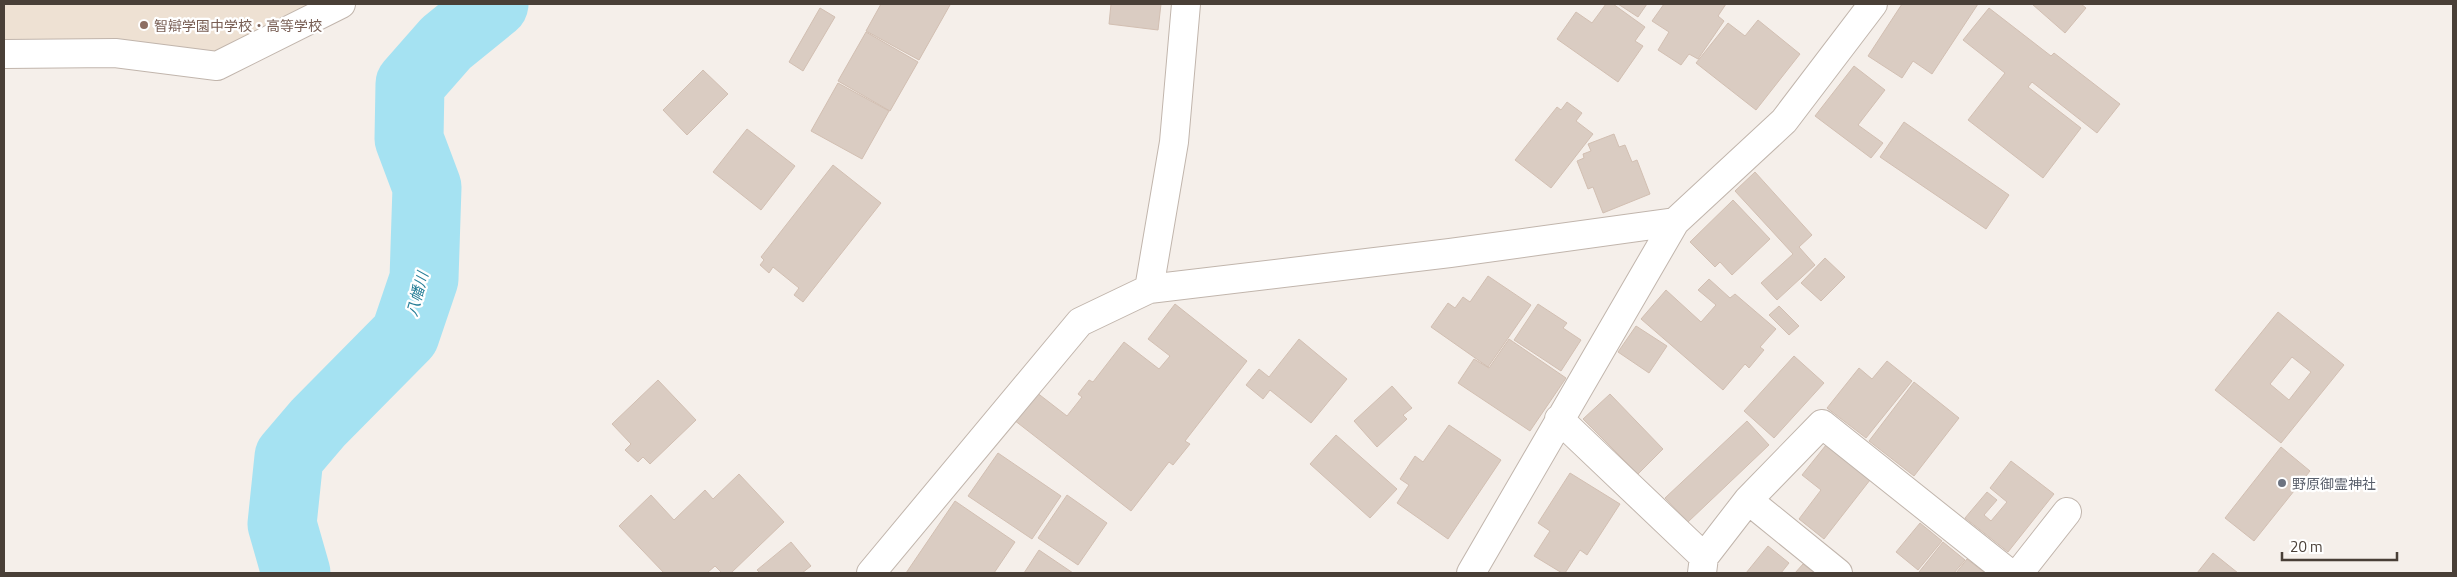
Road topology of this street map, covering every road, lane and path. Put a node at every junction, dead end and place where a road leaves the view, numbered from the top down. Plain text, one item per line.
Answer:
1 (341, 4) edge
2 (1186, 4) edge
3 (1873, 4) edge
4 (4, 54) edge
5 (1675, 222) junction
6 (1149, 288) junction
7 (1558, 419) junction
8 (1748, 500) junction
9 (2067, 512) dead end
10 (1703, 565) edge
11 (871, 573) edge
12 (1471, 573) edge
13 (1838, 573) edge
14 (2009, 573) edge
15 (2019, 573) edge

1 - 4 street
2 - 6 street
3 - 5 street
5 - 6 street
5 - 7 street
6 - 11 street
7 - 10 street
7 - 12 street
8 - 10 street
8 - 13 street
8 - 14 street
9 - 15 street

